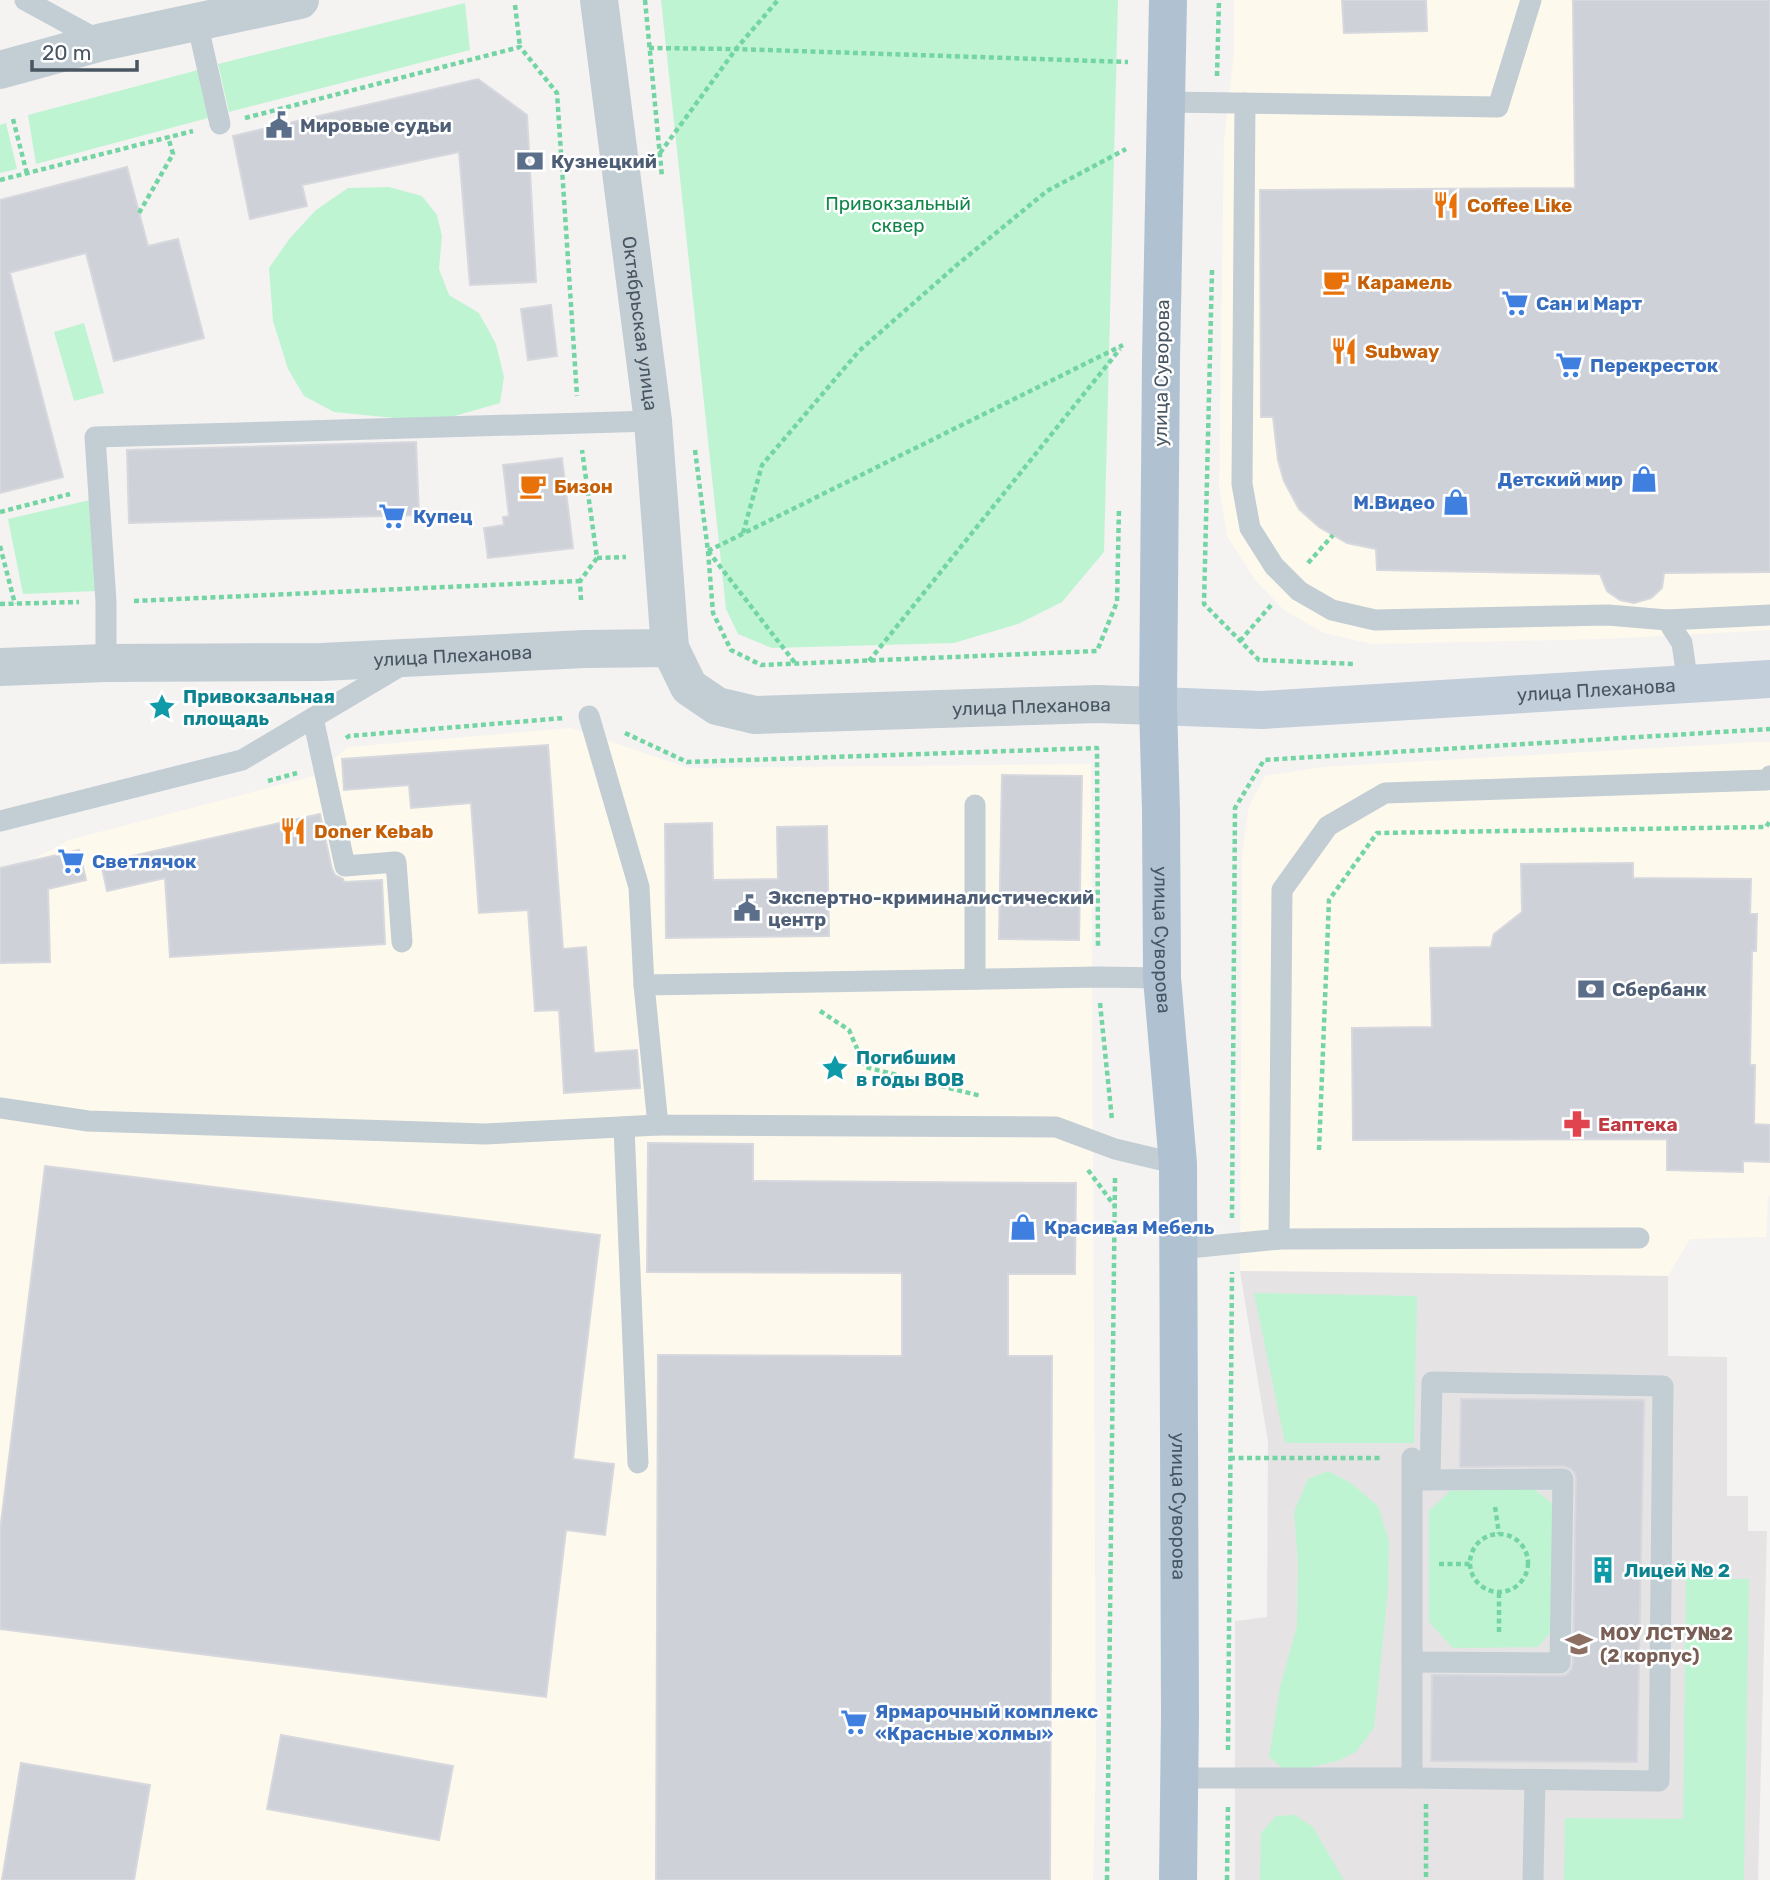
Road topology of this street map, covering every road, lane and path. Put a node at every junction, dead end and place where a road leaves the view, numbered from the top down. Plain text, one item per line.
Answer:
1 (25, 0) edge
2 (300, 0) edge
3 (599, 0) edge
4 (778, 0) edge
5 (1168, 0) edge
6 (1531, 0) edge
7 (515, 5) dead end
8 (197, 22) junction
9 (102, 42) junction
10 (520, 47) junction
11 (649, 48) dead end
12 (736, 49) junction
13 (1128, 62) dead end
14 (0, 70) edge
15 (1166, 102) junction
16 (1245, 103) junction
17 (13, 119) dead end
18 (220, 124) junction
19 (168, 137) junction
20 (1126, 149) dead end
21 (660, 154) dead end
22 (27, 174) junction
23 (0, 180) edge
24 (139, 213) dead end
25 (653, 421) junction
26 (579, 423) junction
27 (98, 487) junction
28 (0, 512) edge
29 (744, 533) junction
30 (0, 545) edge
31 (708, 551) junction
32 (630, 557) dead end
33 (597, 558) junction
34 (580, 581) junction
35 (582, 600) dead end
36 (106, 602) junction
37 (0, 604) edge
38 (15, 604) junction
39 (1770, 615) edge
40 (1667, 620) junction
41 (670, 648) junction
42 (1097, 651) dead end
43 (415, 657) junction
44 (1259, 660) dead end
45 (869, 662) junction
46 (106, 663) junction
47 (794, 663) junction
48 (1359, 664) dead end
49 (0, 667) edge
50 (1770, 679) edge
51 (1688, 685) junction
52 (1158, 706) junction
53 (589, 716) junction
54 (313, 718) junction
55 (1770, 729) edge
56 (322, 757) junction
57 (1770, 776) edge
58 (263, 782) dead end
59 (975, 805) dead end
60 (0, 821) edge
61 (1770, 821) edge
62 (402, 942) dead end
63 (1098, 977) junction
64 (1162, 978) junction
65 (975, 979) junction
66 (644, 985) junction
67 (819, 1010) dead end
68 (987, 1097) dead end
69 (0, 1108) edge
70 (658, 1125) junction
71 (624, 1127) junction
72 (1056, 1127) junction
73 (1115, 1149) junction
74 (1320, 1150) dead end
75 (1178, 1164) junction
76 (1114, 1205) junction
77 (1639, 1238) dead end
78 (1279, 1239) junction
79 (1232, 1243) junction
80 (1179, 1250) junction
81 (1230, 1458) junction
82 (1412, 1458) joint
83 (638, 1463) dead end
84 (1421, 1480) junction
85 (1494, 1500) dead end
86 (1499, 1534) junction
87 (1499, 1593) junction
88 (1499, 1634) dead end
89 (1412, 1662) junction
90 (1179, 1778) junction
91 (1228, 1778) junction
92 (1419, 1778) junction
93 (1535, 1780) junction
94 (1107, 1880) edge
95 (1178, 1880) edge
96 (1227, 1880) edge
97 (1426, 1880) edge
98 (1532, 1880) edge

1 - 9 lane
2 - 8 street
3 - 25 street, Октябрьская улица
4 - 12 path
5 - 15 main road, улица Суворова
6 - 16 lane
7 - 10 path
8 - 9 street
8 - 18 lane
9 - 14 street
10 - 18 path
10 - 26 path
11 - 12 path
12 - 13 path
12 - 21 path
15 - 16 lane
15 - 52 main road, улица Суворова
16 - 40 lane
17 - 22 path
18 - 19 path
19 - 22 path
19 - 24 path
20 - 29 path
22 - 23 path
25 - 26 lane
25 - 41 street, Октябрьская улица
26 - 27 lane
26 - 33 path
27 - 28 path
27 - 36 lane
29 - 31 path
29 - 45 path
30 - 38 path
31 - 47 path
31 - 47 path
32 - 33 path
33 - 34 path
34 - 35 path
34 - 36 path
36 - 38 path
36 - 46 lane
37 - 38 path
39 - 40 lane
40 - 51 lane
41 - 43 street, улица Плеханова
41 - 52 street, улица Плеханова
42 - 45 path
43 - 46 street, улица Плеханова
43 - 54 lane
44 - 48 path
45 - 47 path
46 - 49 street
50 - 51 main road, улица Плеханова
51 - 52 main road, улица Плеханова
52 - 64 main road, улица Суворова
53 - 56 path
53 - 63 path
53 - 66 lane
54 - 56 lane
54 - 60 lane
55 - 79 path
56 - 58 path
56 - 62 lane
57 - 78 lane
59 - 65 lane
61 - 74 path
63 - 64 lane
63 - 65 lane
63 - 73 path
64 - 75 main road, улица Суворова
65 - 66 lane
66 - 70 lane
67 - 68 path
69 - 71 lane
70 - 71 lane
70 - 72 lane
71 - 83 lane
72 - 73 lane
72 - 76 path
73 - 75 lane
73 - 76 path
75 - 80 main road, улица Суворова
76 - 94 path
77 - 78 lane
78 - 79 lane
79 - 80 lane
79 - 81 path
80 - 90 main road, улица Суворова
81 - 82 path
81 - 91 path
82 - 84 lane
84 - 89 lane
84 - 89 lane
84 - 93 lane
85 - 86 path
86 - 87 path
86 - 87 path
87 - 88 path
89 - 92 lane
90 - 91 lane
90 - 95 main road, улица Суворова
91 - 92 lane
91 - 96 path
92 - 93 lane
92 - 97 path
93 - 98 lane

